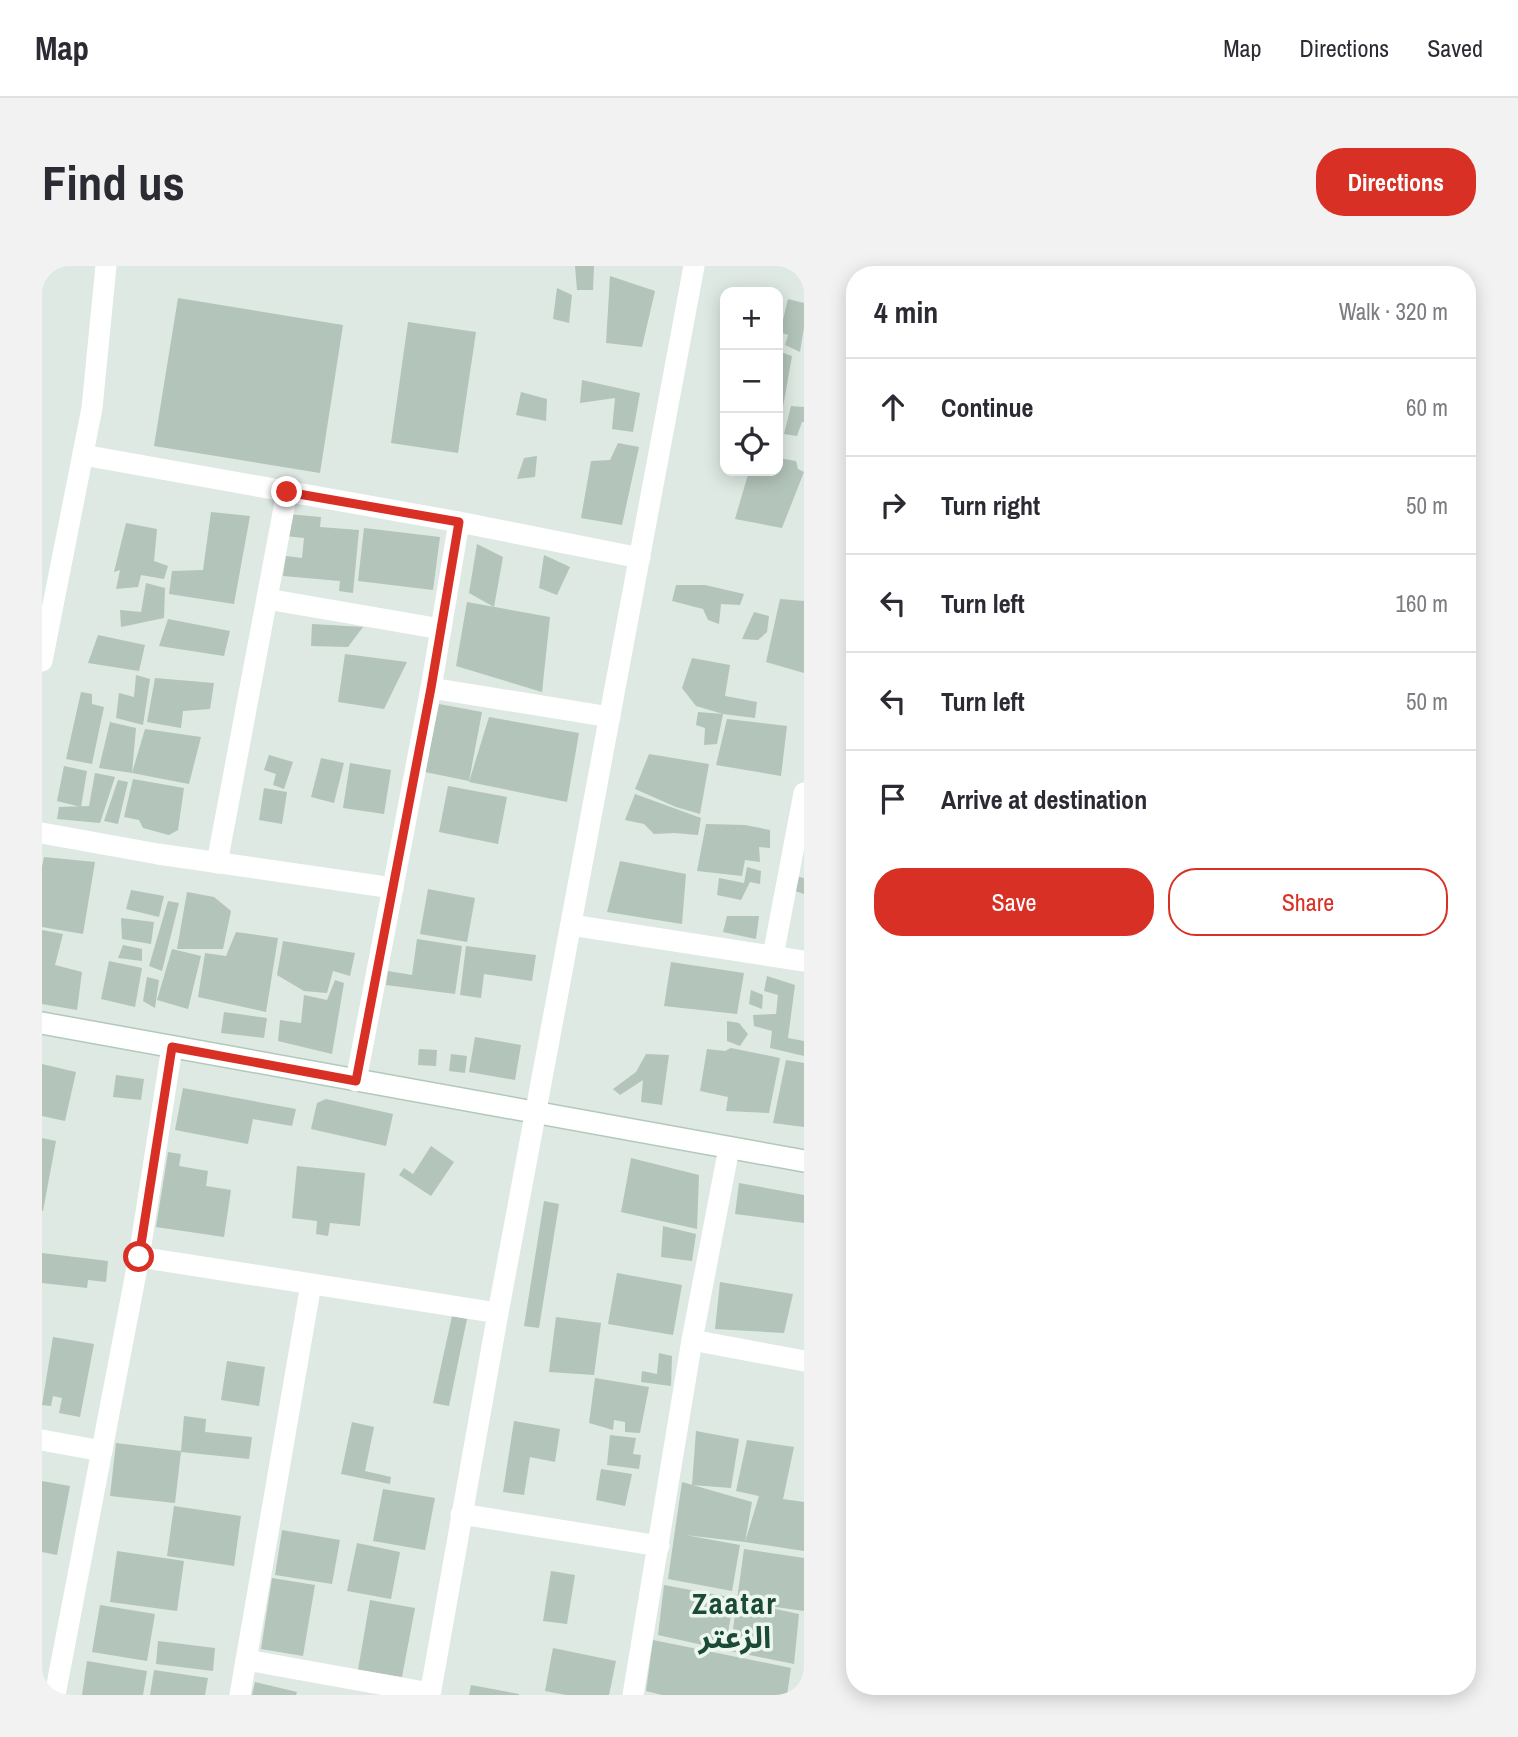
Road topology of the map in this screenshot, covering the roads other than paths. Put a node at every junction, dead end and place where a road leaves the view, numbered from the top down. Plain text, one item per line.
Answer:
1 (106, 266) edge
2 (694, 266) edge
3 (83, 455) junction
4 (287, 492) junction
5 (459, 522) junction
6 (640, 558) junction
7 (267, 599) junction
8 (46, 619) edge
9 (441, 629) junction
10 (42, 661) edge
11 (431, 688) junction
12 (610, 717) junction
13 (804, 793) edge
14 (42, 833) edge
15 (216, 863) junction
16 (393, 888) junction
17 (571, 925) junction
18 (773, 956) junction
19 (804, 961) edge
20 (42, 1023) edge
21 (172, 1047) junction
22 (356, 1081) junction
23 (536, 1114) junction
24 (729, 1148) junction
25 (804, 1161) edge
26 (139, 1257) junction
27 (311, 1284) junction
28 (498, 1313) junction
29 (692, 1340) junction
30 (804, 1361) edge
31 (42, 1440) edge
32 (102, 1451) junction
33 (461, 1514) junction
34 (659, 1546) junction
35 (246, 1660) junction
36 (430, 1694) edge
37 (55, 1695) edge
38 (240, 1695) edge
39 (633, 1695) edge

1 - 3 street
2 - 6 street
3 - 4 street
3 - 8 street
4 - 5 street
4 - 7 street
5 - 6 street
5 - 9 street
6 - 12 street
7 - 9 street
7 - 15 street
8 - 10 street
9 - 11 street
11 - 12 street
11 - 16 street
12 - 17 street
13 - 18 street
14 - 15 street
15 - 16 street
16 - 22 street
17 - 18 street
17 - 23 street
18 - 19 street
20 - 21 street
21 - 22 street
21 - 26 street
22 - 23 street
23 - 24 street
23 - 28 street
24 - 25 street
24 - 29 street
26 - 27 street
26 - 32 street
27 - 28 street
27 - 35 street
28 - 33 street
29 - 30 street
29 - 34 street
31 - 32 street
32 - 37 street
33 - 34 street
33 - 36 street
34 - 39 street
35 - 36 street
35 - 38 street

